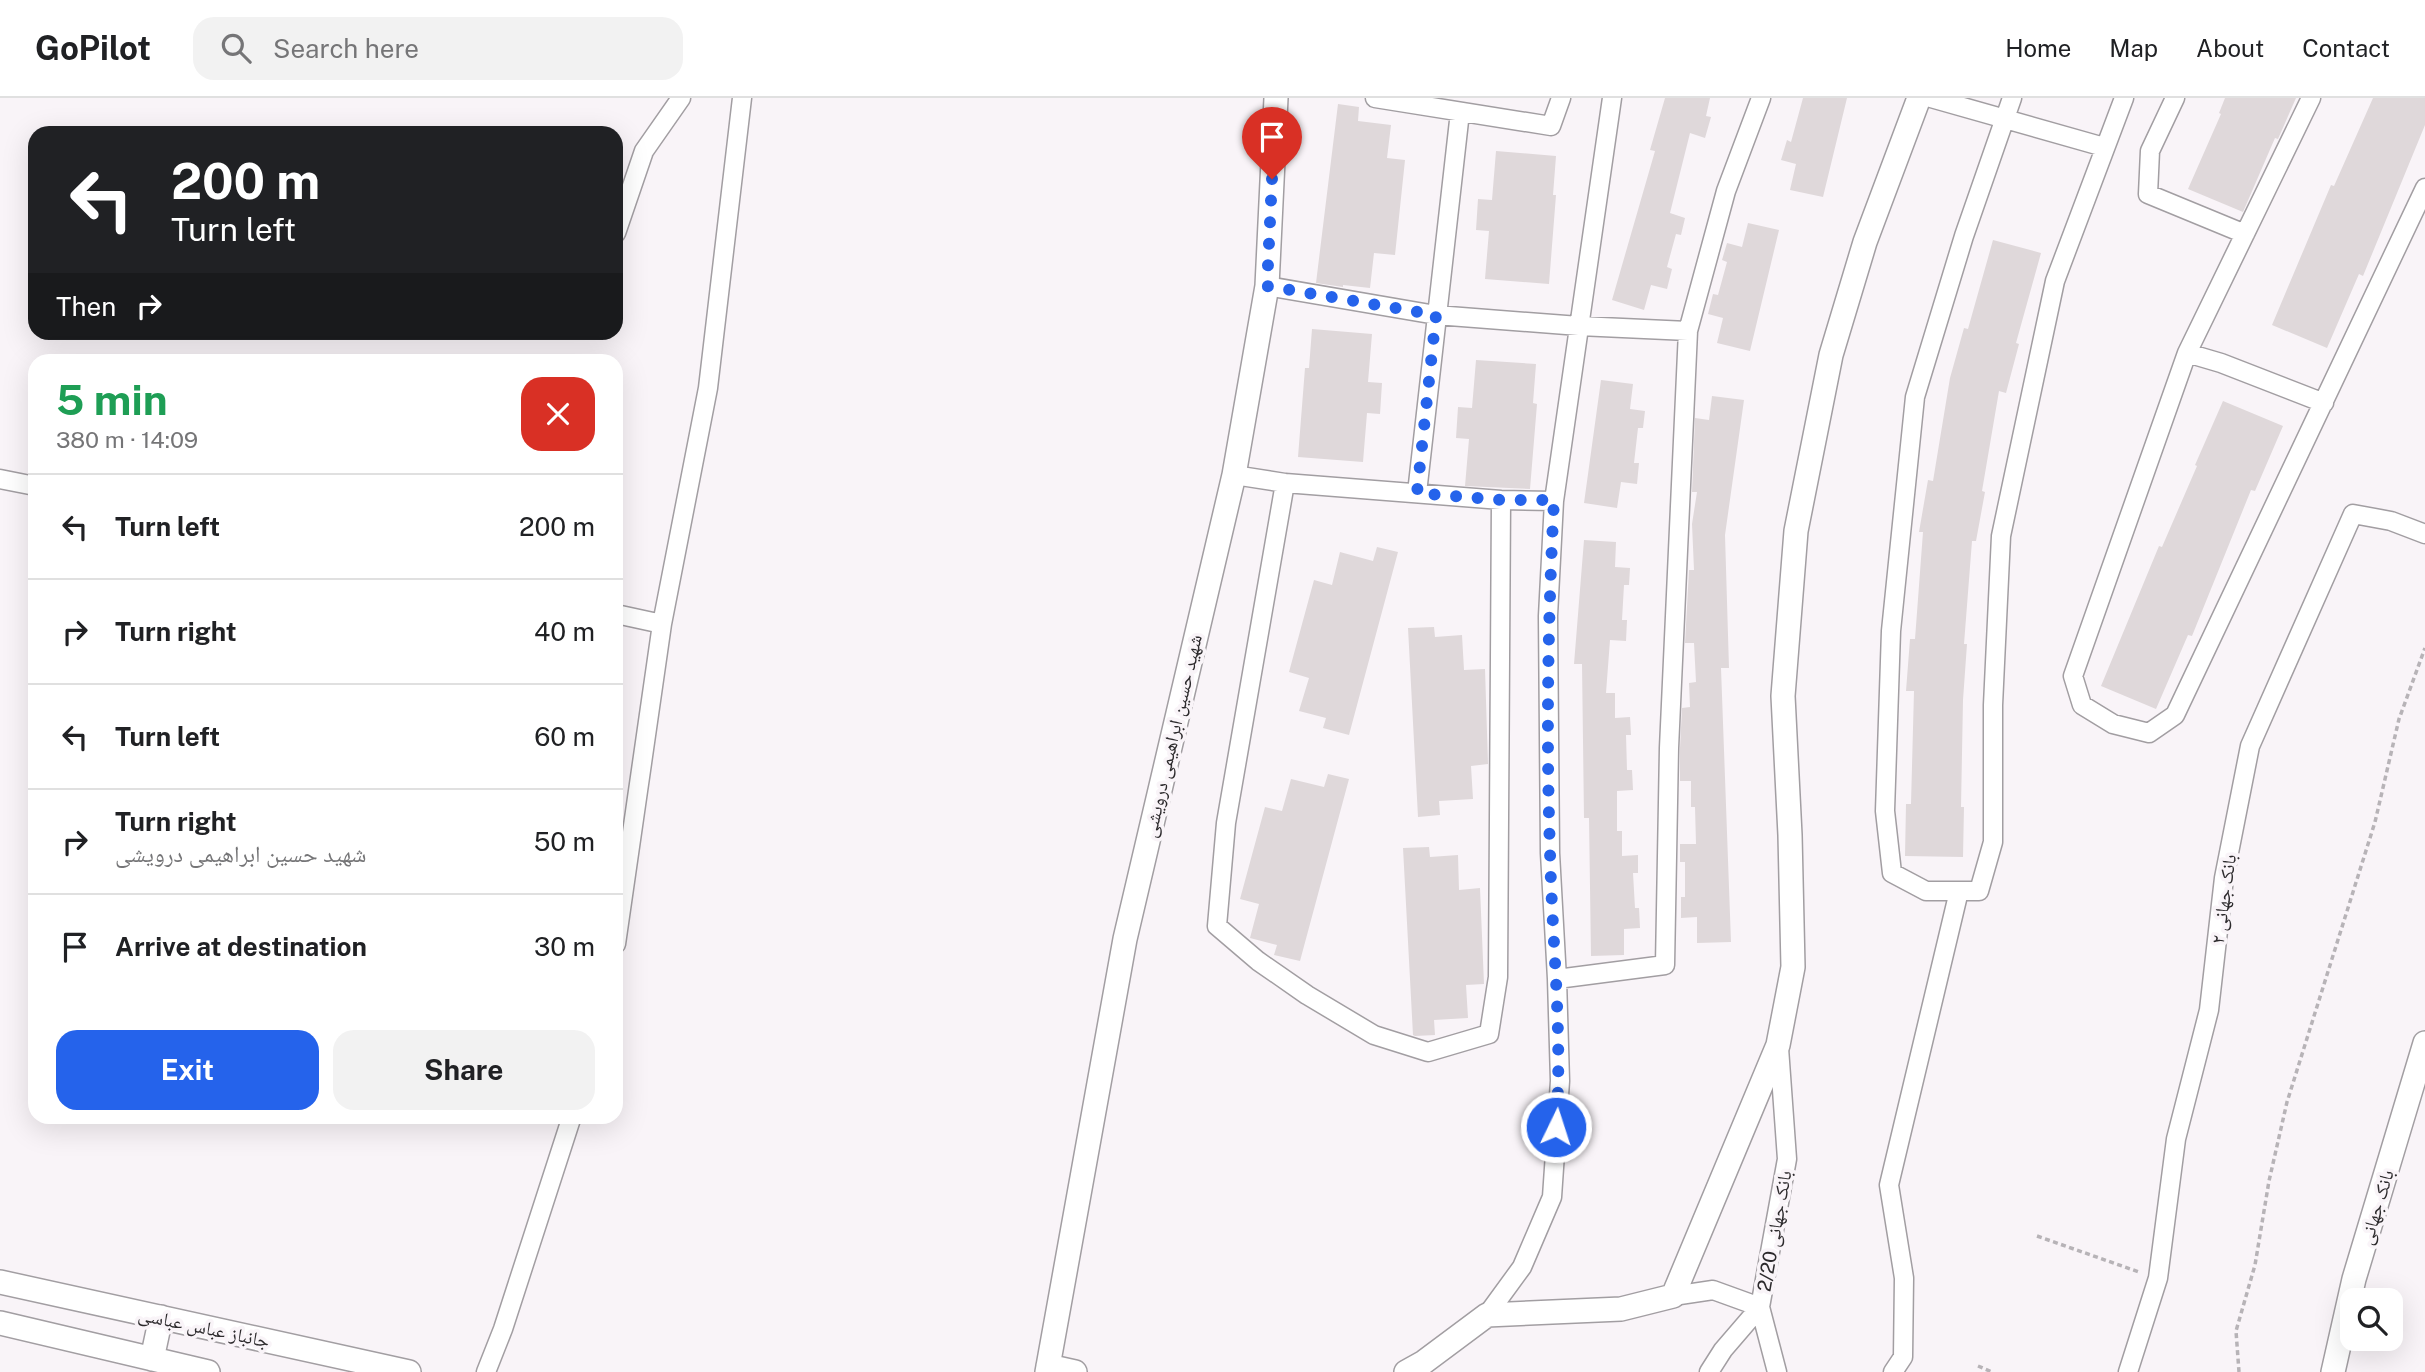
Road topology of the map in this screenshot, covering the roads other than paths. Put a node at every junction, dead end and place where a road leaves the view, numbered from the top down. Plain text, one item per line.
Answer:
1 (681, 98) edge
2 (742, 98) edge
3 (1276, 98) edge
4 (1375, 98) edge
5 (1561, 98) edge
6 (1612, 98) edge
7 (1761, 98) edge
8 (1919, 98) edge
9 (1931, 98) edge
10 (2012, 98) edge
11 (2124, 98) edge
12 (2175, 98) edge
13 (2311, 98) edge
14 (1460, 112) junction
15 (2005, 119) junction
16 (2104, 147) junction
17 (2425, 188) edge
18 (623, 212) edge
19 (2245, 234) junction
20 (1267, 286) junction
21 (1436, 315) junction
22 (1579, 326) junction
23 (1688, 331) junction
24 (2187, 353) junction
25 (2324, 403) junction
26 (1234, 475) junction
27 (0, 479) edge
28 (1285, 483) junction
29 (28, 485) edge
30 (1417, 493) junction
31 (1501, 500) junction
32 (1554, 500) junction
33 (2425, 534) edge
34 (623, 616) edge
35 (662, 624) junction
36 (1959, 891) junction
37 (623, 895) edge
38 (1557, 979) junction
39 (2425, 1043) edge
40 (1778, 1045) junction
41 (569, 1124) edge
42 (0, 1282) edge
43 (1673, 1296) junction
44 (1760, 1307) junction
45 (1487, 1315) junction
46 (161, 1317) junction
47 (0, 1323) edge
48 (152, 1359) junction
49 (1048, 1369) edge
50 (208, 1372) edge
51 (409, 1372) edge
52 (486, 1372) edge
53 (1075, 1372) edge
54 (1406, 1372) edge
55 (1709, 1372) edge
56 (1777, 1372) edge
57 (1893, 1372) edge
58 (2128, 1372) edge
59 (2333, 1372) edge

1 - 18 street
2 - 35 street
3 - 20 street, شهید حسین ابراهیمی درویشی
4 - 14 street
5 - 14 street
6 - 22 street
7 - 23 street
8 - 40 street
9 - 15 street
10 - 15 street
11 - 16 street
12 - 19 street
13 - 19 street
14 - 21 street
15 - 16 street
15 - 36 street
16 - 36 street
17 - 25 street
19 - 24 street
20 - 21 street
20 - 26 street, شهید حسین ابراهیمی درویشی
21 - 22 street
21 - 30 street
22 - 23 street
22 - 32 street
23 - 38 street
24 - 25 street
24 - 25 street
26 - 28 street
26 - 49 street, شهید حسین ابراهیمی درویشی
27 - 29 street
28 - 30 street
28 - 31 street
30 - 31 street
31 - 32 street
32 - 38 street
33 - 58 street, بانک جهانی ۲
34 - 35 street
35 - 37 street
36 - 57 street
38 - 45 street
39 - 59 street, بانک جهانی
40 - 43 street
40 - 44 street, بانک جهانی 2/20
41 - 52 street
42 - 46 street, جانباز عباس عباسی
43 - 44 street
43 - 45 street
44 - 55 street
44 - 56 street, بانک جهانی 2/20
45 - 54 street
46 - 48 street
46 - 51 street, جانباز عباس عباسی
47 - 48 street
48 - 50 street
49 - 53 street

